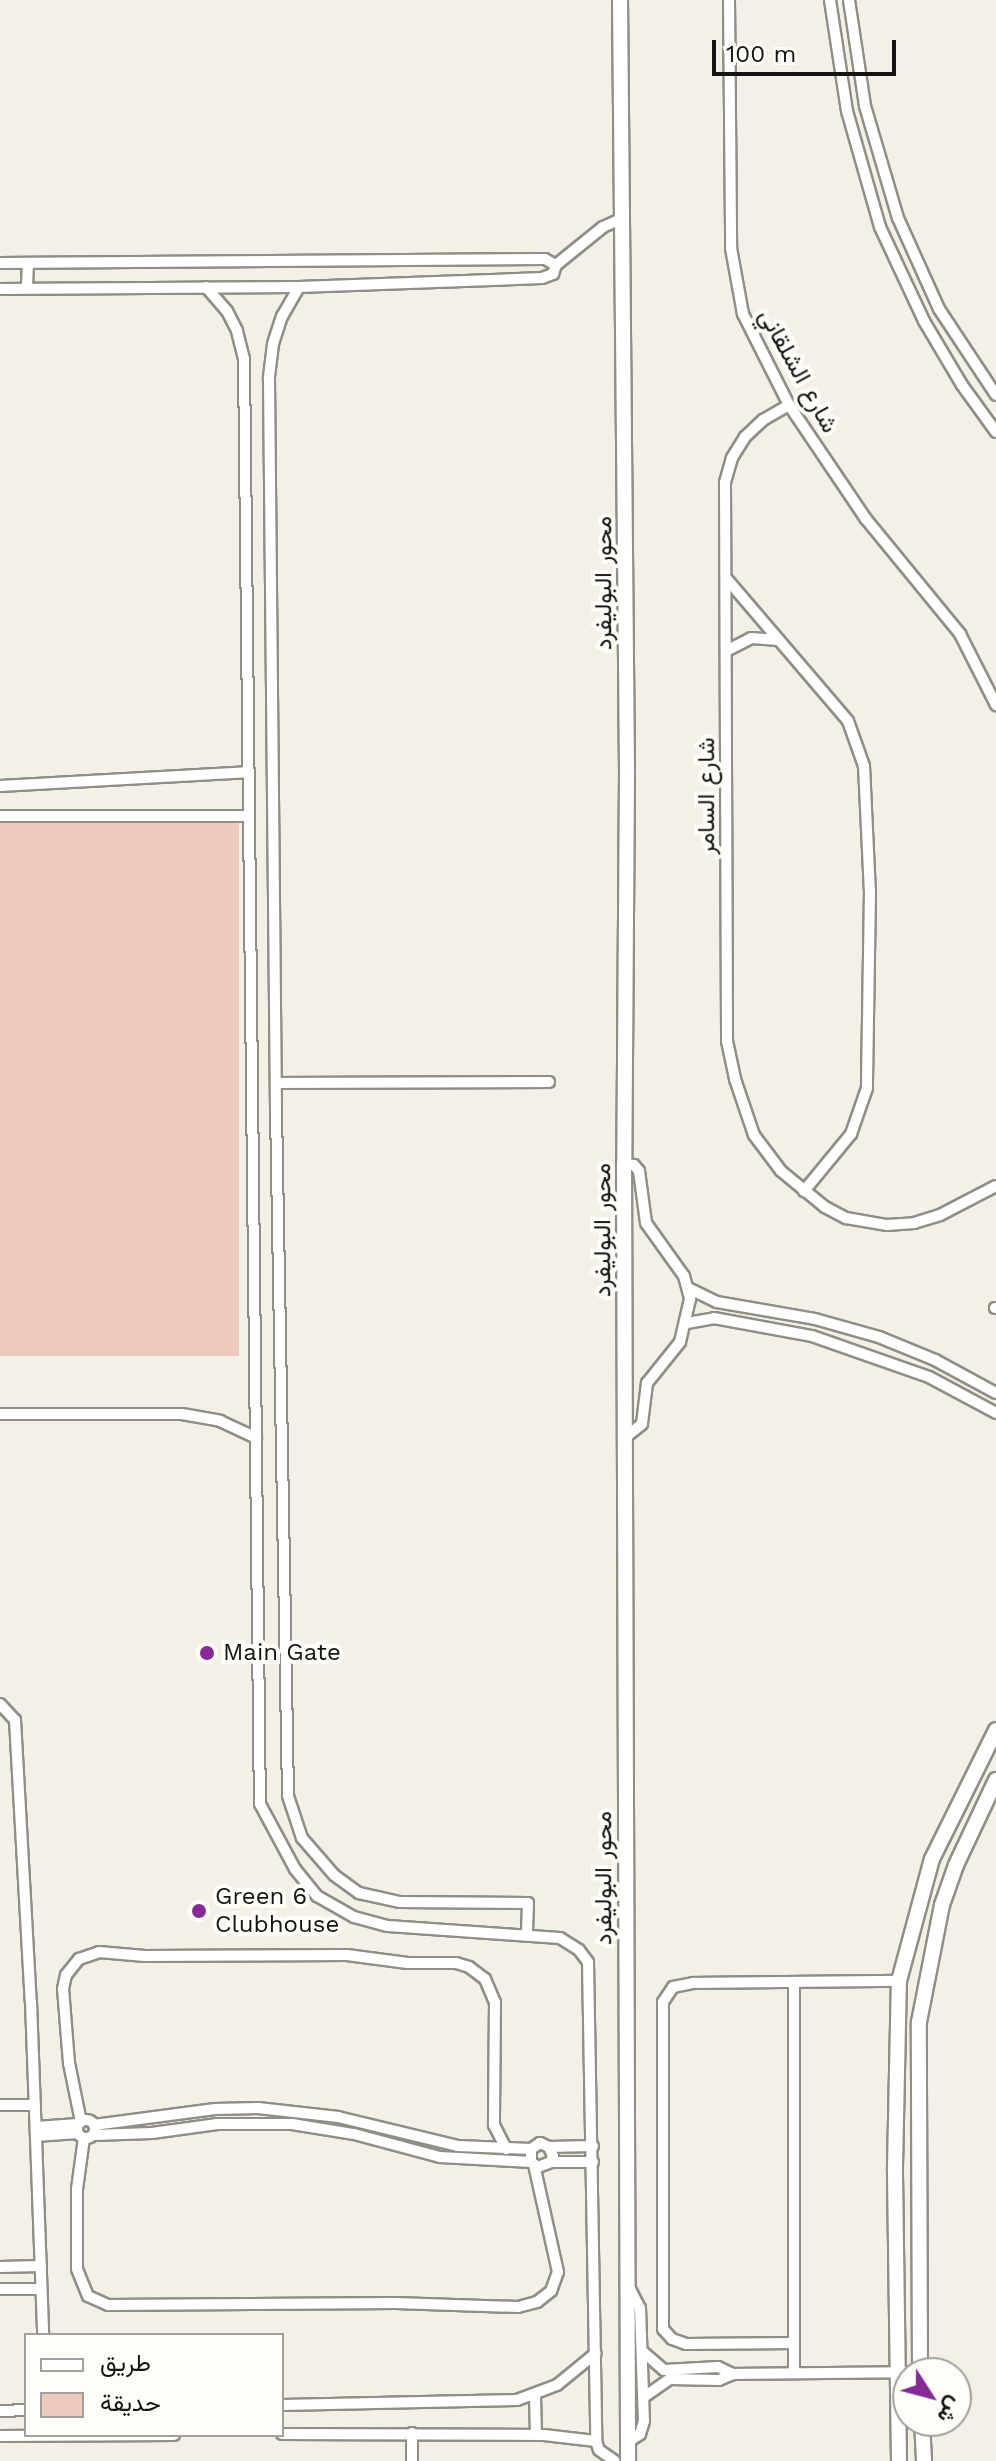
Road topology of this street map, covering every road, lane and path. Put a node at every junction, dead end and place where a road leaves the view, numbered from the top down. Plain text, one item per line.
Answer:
1 (620, 0) edge
2 (729, 0) edge
3 (830, 0) edge
4 (849, 0) edge
5 (875, 142) junction
6 (857, 146) junction
7 (623, 218) junction
8 (0, 263) edge
9 (28, 263) junction
10 (556, 265) junction
11 (206, 287) junction
12 (299, 287) junction
13 (27, 288) junction
14 (0, 289) edge
15 (996, 395) edge
16 (789, 405) junction
17 (996, 432) edge
18 (726, 578) junction
19 (779, 640) junction
20 (726, 651) junction
21 (996, 705) edge
22 (247, 772) junction
23 (0, 786) edge
24 (0, 816) edge
25 (247, 816) junction
26 (549, 1082) dead end
27 (277, 1083) junction
28 (624, 1164) junction
29 (996, 1186) edge
30 (804, 1191) junction
31 (688, 1288) junction
32 (687, 1323) junction
33 (996, 1393) edge
34 (996, 1413) edge
35 (0, 1414) edge
36 (626, 1437) junction
37 (256, 1438) junction
38 (0, 1704) edge
39 (996, 1730) edge
40 (996, 1780) edge
41 (527, 1935) junction
42 (899, 1981) junction
43 (794, 1982) junction
44 (0, 2105) edge
45 (35, 2105) junction
46 (292, 2110) junction
47 (292, 2124) junction
48 (494, 2125) junction
49 (85, 2129) junction
50 (36, 2131) junction
51 (443, 2143) junction
52 (593, 2146) junction
53 (549, 2147) junction
54 (483, 2148) junction
55 (506, 2149) junction
56 (531, 2149) junction
57 (440, 2157) junction
58 (593, 2162) junction
59 (540, 2164) junction
60 (41, 2266) junction
61 (5, 2267) edge
62 (627, 2283) junction
63 (6, 2289) edge
64 (41, 2289) junction
65 (43, 2333) edge
66 (794, 2343) junction
67 (642, 2351) junction
68 (596, 2353) junction
69 (898, 2357) edge
70 (920, 2357) edge
71 (892, 2372) edge
72 (794, 2373) junction
73 (702, 2374) junction
74 (535, 2395) junction
75 (644, 2397) junction
76 (284, 2405) edge
77 (24, 2410) edge
78 (0, 2411) edge
79 (412, 2433) junction
80 (284, 2434) edge
81 (536, 2435) junction
82 (0, 2436) edge
83 (24, 2436) edge
84 (899, 2437) edge
85 (923, 2437) edge
86 (596, 2441) junction
87 (628, 2442) junction
88 (412, 2461) edge
89 (615, 2461) edge
90 (628, 2461) edge
91 (899, 2461) edge
92 (924, 2461) edge

1 - 7 street, محور البوليفرد
2 - 16 street, شارع الشلقاني
3 - 6 street
4 - 5 street
5 - 6 street
5 - 15 street
6 - 17 street
7 - 10 street
7 - 28 street, محور البوليفرد
8 - 9 street
9 - 10 street
9 - 13 street
10 - 12 street
11 - 12 street
11 - 13 street
11 - 22 street
12 - 27 street
13 - 14 street
16 - 18 street, شارع السامر
16 - 21 street, شارع الشلقاني
18 - 19 street
18 - 20 street, شارع السامر
19 - 20 street
19 - 30 street
20 - 30 street, شارع السامر
22 - 23 street
22 - 25 street
24 - 25 street
25 - 37 street
26 - 27 street
27 - 41 street
28 - 31 street
28 - 36 street, محور البوليفرد
29 - 30 street
31 - 32 street
31 - 33 street
32 - 34 street
32 - 36 street
35 - 37 street
36 - 62 street, محور البوليفرد
37 - 41 street
38 - 45 street
39 - 42 street
40 - 70 street
41 - 52 street
42 - 43 street
42 - 69 street
43 - 66 street
43 - 66 street
44 - 45 street
45 - 50 street
46 - 47 street
46 - 49 street
46 - 51 street
47 - 49 street
47 - 57 street
48 - 49 street
48 - 54 street
48 - 55 street
49 - 50 street
49 - 59 street
50 - 60 street
51 - 54 street
51 - 57 street
52 - 53 street
52 - 58 street
53 - 56 street
53 - 59 street
54 - 55 street
55 - 56 street
56 - 59 street
57 - 59 street
58 - 59 street
58 - 68 street
60 - 61 street
60 - 64 street
61 - 63 street
62 - 67 street
62 - 87 street, محور البوليفرد
63 - 64 street
64 - 65 street
66 - 72 street
67 - 73 street
67 - 75 street
68 - 74 street
68 - 86 street
71 - 72 street
72 - 73 street
73 - 75 street
74 - 76 street
74 - 81 street
75 - 87 street
77 - 78 street
79 - 80 street
79 - 81 street
79 - 88 street
81 - 86 street
82 - 83 street
84 - 91 street
85 - 92 street
86 - 89 street
87 - 90 street, محور البوليفرد

